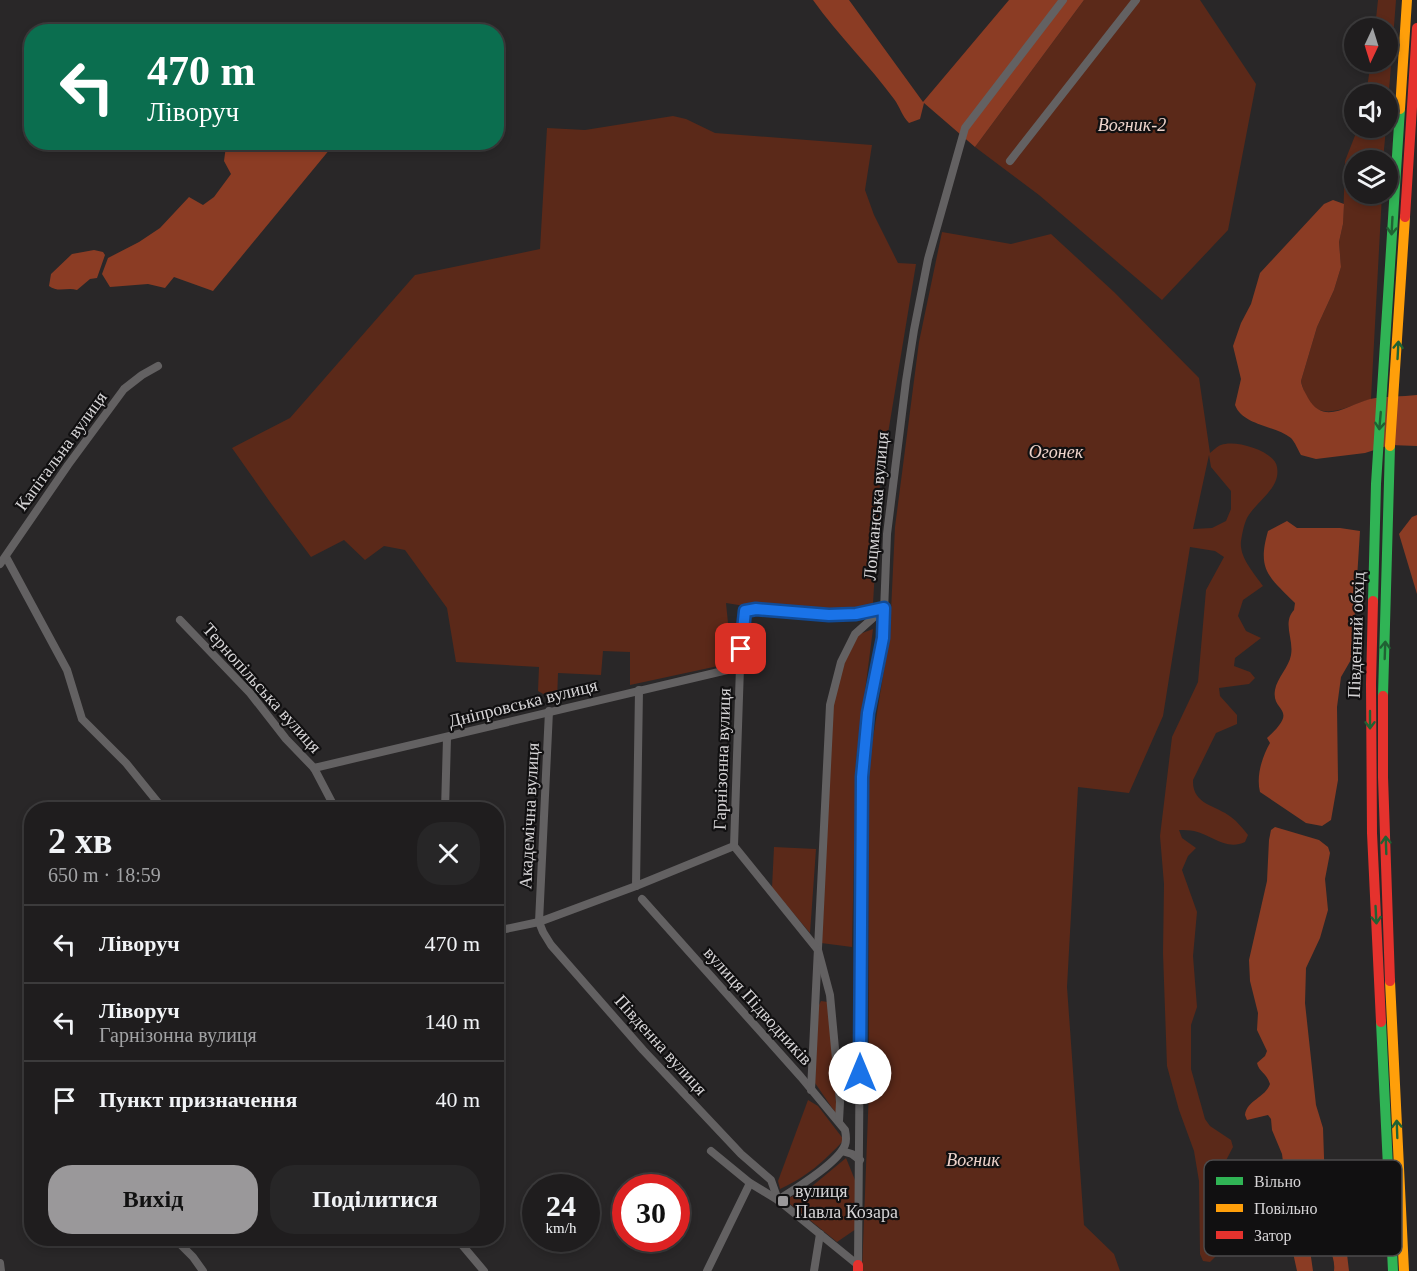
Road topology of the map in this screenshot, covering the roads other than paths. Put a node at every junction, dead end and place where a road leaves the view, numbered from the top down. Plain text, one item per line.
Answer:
1 (1063, 0) edge
2 (1136, 0) edge
3 (1407, 0) edge
4 (1417, 28) edge
5 (1010, 161) dead end
6 (158, 366) dead end
7 (6, 557) junction
8 (0, 564) edge
9 (884, 608) junction
10 (180, 620) dead end
11 (740, 667) junction
12 (639, 690) junction
13 (549, 711) junction
14 (447, 738) junction
15 (314, 768) junction
16 (158, 802) edge
17 (332, 802) edge
18 (445, 802) edge
19 (734, 846) junction
20 (636, 886) junction
21 (642, 899) dead end
22 (539, 922) junction
23 (504, 929) edge
24 (818, 950) junction
25 (811, 1090) junction
26 (839, 1121) junction
27 (711, 1151) dead end
28 (842, 1151) junction
29 (860, 1160) junction
30 (1388, 1160) edge
31 (1399, 1160) edge
32 (750, 1183) junction
33 (778, 1200) junction
34 (1402, 1230) edge
35 (820, 1234) junction
36 (181, 1246) edge
37 (463, 1246) edge
38 (1392, 1256) edge
39 (0, 1263) edge
40 (858, 1268) edge
41 (1, 1271) edge
42 (203, 1271) edge
43 (484, 1271) edge
44 (707, 1271) edge
45 (814, 1271) edge
46 (1393, 1271) edge
47 (1404, 1271) edge

1 - 9 street, Лоцманська вулиця
2 - 5 street
3 -> 30 main road, Південний обхід
31 -> 4 main road, Південний обхід
6 - 7 street, Капітальна вулиця
7 - 8 street, Капітальна вулиця
7 - 16 street
9 - 11 street, Гарнізонна вулиця
9 - 24 street
9 - 29 street, Лоцманська вулиця
10 - 15 street, Тернопільська вулиця
11 - 12 street, Дніпровська вулиця
11 - 19 street, Гарнізонна вулиця
12 - 13 street, Дніпровська вулиця
12 - 20 street
13 - 14 street, Дніпровська вулиця
13 - 22 street, Академічна вулиця
14 - 15 street, Дніпровська вулиця
14 - 18 street
15 - 17 street, Тернопільська вулиця
19 - 20 street
19 - 24 street, Гарнізонна вулиця
20 - 22 street
21 - 25 street, вулиця Підводників
22 - 23 street
22 - 33 street, Південна вулиця
24 - 25 street
24 - 26 street
25 - 26 street, вулиця Підводників
26 - 28 street
27 - 32 street
28 - 29 street
28 - 33 street
29 - 40 street, Лоцманська вулиця
32 - 33 street
32 - 44 street
33 - 35 street
47 -> 34 main road, Південний обхід
35 - 40 street
35 - 45 street
36 - 42 street
37 - 43 street
38 -> 46 main road, Південний обхід
39 - 41 street

